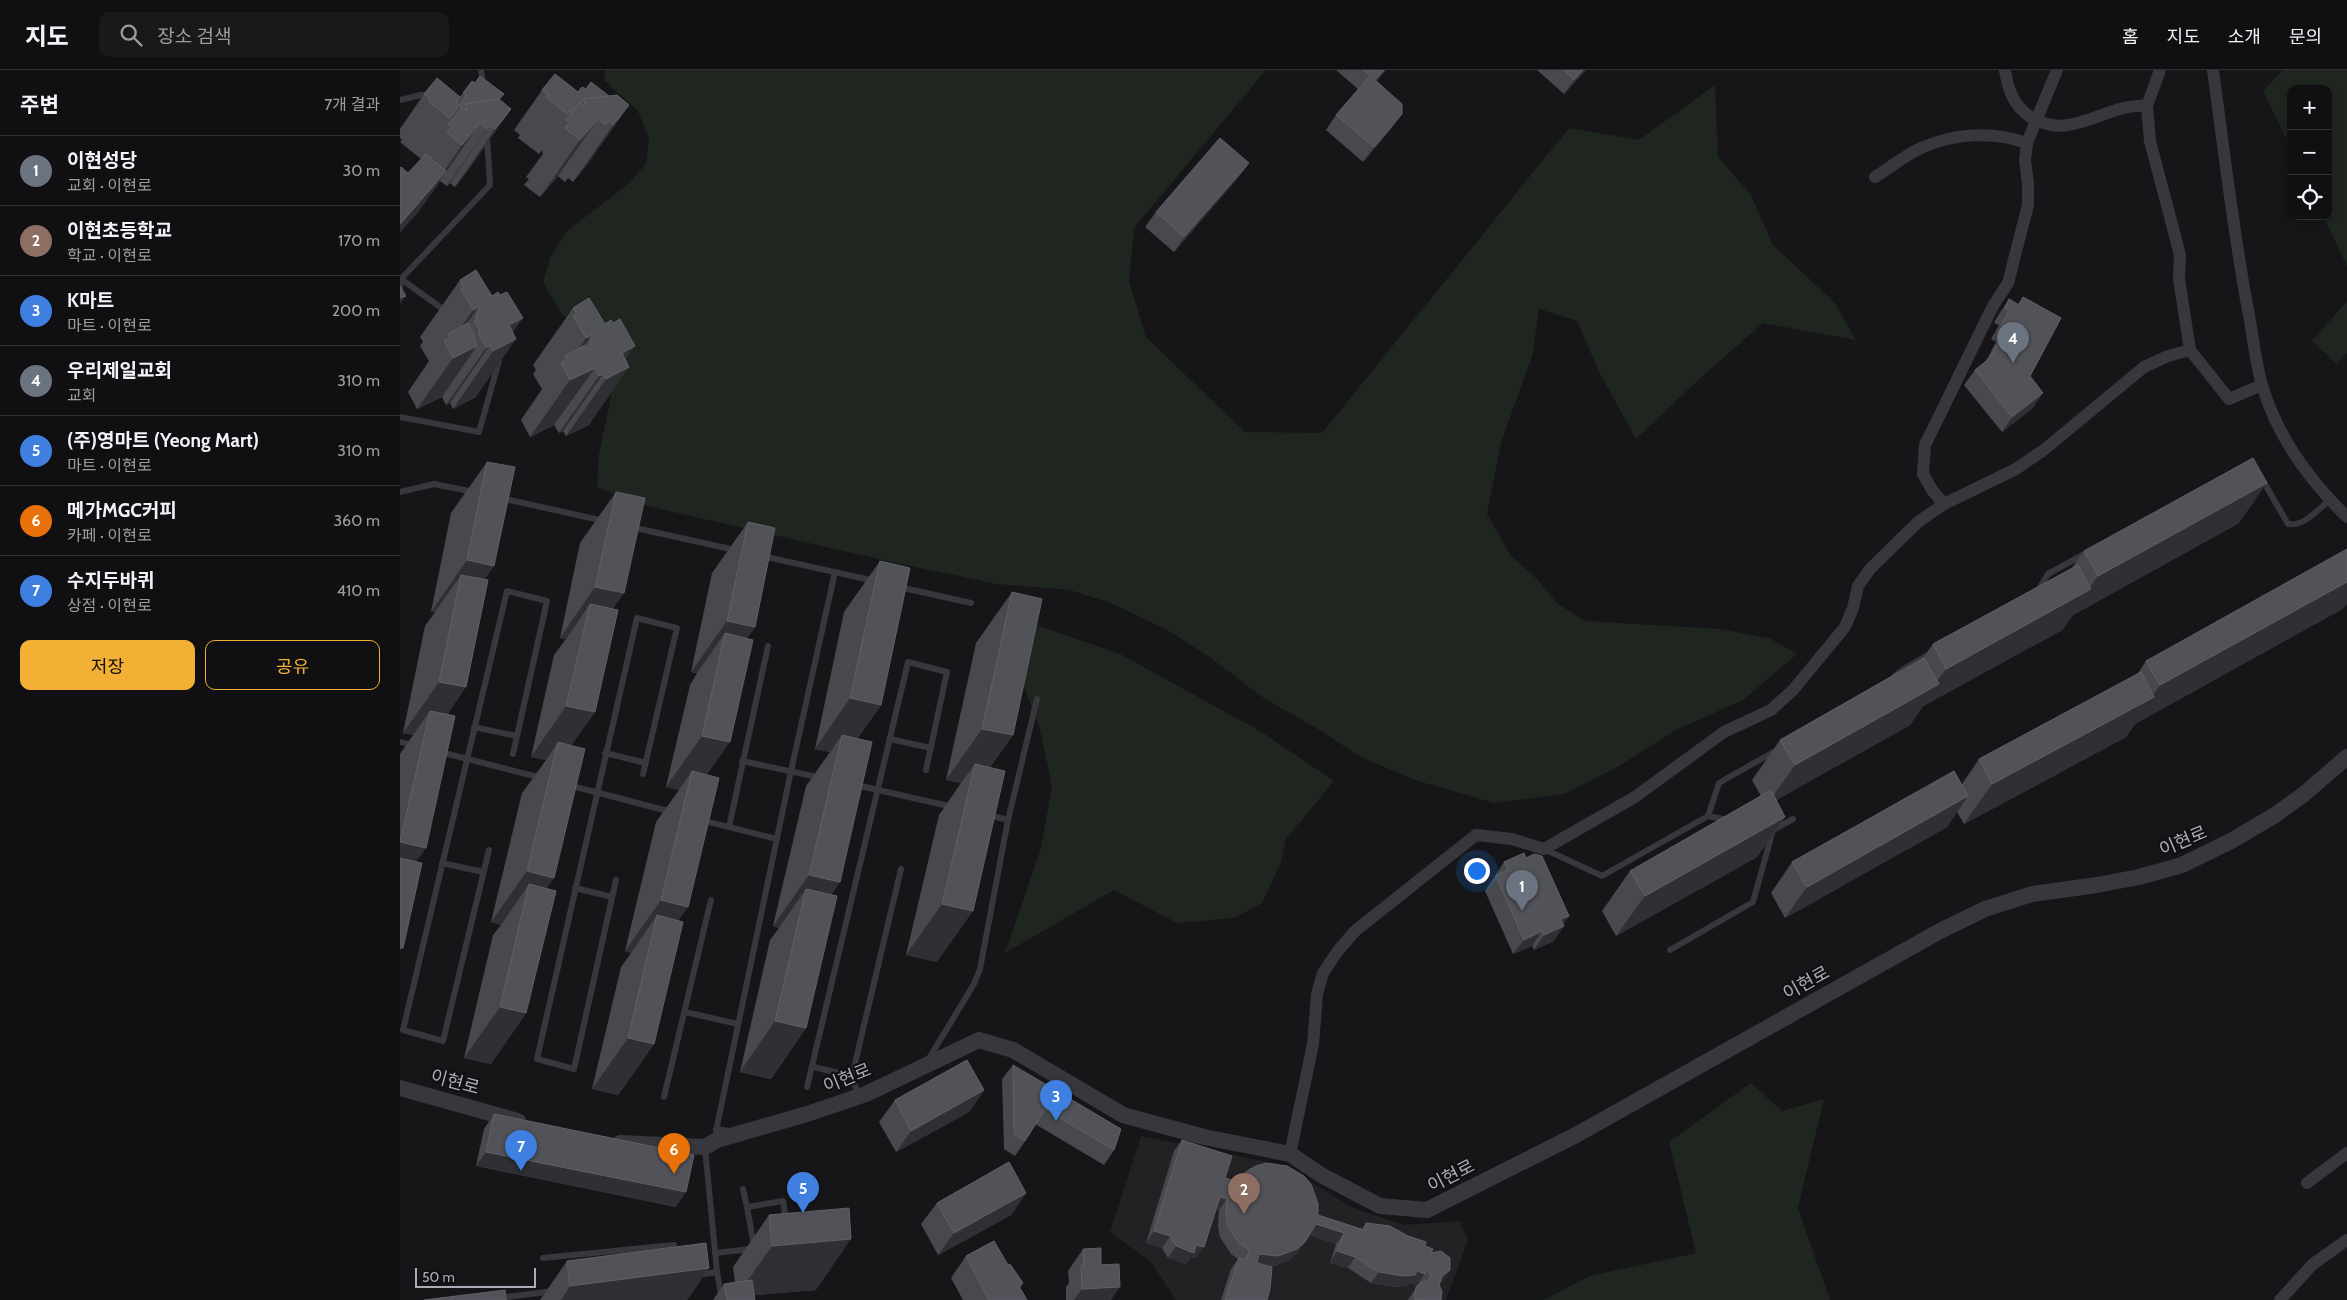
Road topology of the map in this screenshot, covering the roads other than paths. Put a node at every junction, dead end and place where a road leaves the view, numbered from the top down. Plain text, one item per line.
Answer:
1 (481, 70) edge
2 (2005, 70) edge
3 (2057, 70) edge
4 (2160, 70) edge
5 (2214, 70) edge
6 (483, 90) edge
7 (439, 96) edge
8 (400, 100) edge
9 (2147, 106) junction
10 (2038, 122) junction
11 (486, 128) edge
12 (2027, 143) junction
13 (1875, 177) dead end
14 (402, 279) junction
15 (400, 288) edge
16 (455, 318) dead end
17 (2190, 350) junction
18 (502, 351) edge
19 (2262, 385) junction
20 (400, 417) edge
21 (2255, 472) edge
22 (400, 492) edge
23 (486, 495) edge
24 (496, 497) edge
25 (2330, 500) junction
26 (1944, 504) junction
27 (2347, 517) edge
28 (612, 523) edge
29 (622, 525) edge
30 (2092, 550) edge
31 (738, 551) dead end
32 (757, 555) edge
33 (835, 572) junction
34 (884, 584) edge
35 (893, 586) edge
36 (2035, 595) edge
37 (971, 603) dead end
38 (768, 646) dead end
39 (1935, 651) edge
40 (1891, 682) edge
41 (1037, 698) dead end
42 (474, 727) junction
43 (516, 736) junction
44 (890, 739) junction
45 (400, 742) edge
46 (1786, 745) edge
47 (419, 747) dead end
48 (931, 748) junction
49 (428, 749) edge
50 (606, 753) junction
51 (512, 754) dead end
52 (2347, 757) edge
53 (466, 759) junction
54 (742, 761) junction
55 (646, 763) junction
56 (926, 770) dead end
57 (791, 771) junction
58 (643, 774) dead end
59 (830, 779) edge
60 (550, 781) edge
61 (560, 783) edge
62 (849, 784) edge
63 (878, 790) junction
64 (597, 793) junction
65 (962, 809) edge
66 (980, 814) edge
67 (682, 815) edge
68 (1708, 816) junction
69 (691, 817) edge
70 (1793, 819) dead end
71 (1008, 820) junction
72 (1736, 822) edge
73 (729, 827) junction
74 (1764, 828) edge
75 (1773, 830) junction
76 (777, 839) junction
77 (1544, 849) junction
78 (489, 850) dead end
79 (442, 863) junction
80 (901, 870) dead end
81 (483, 872) junction
82 (616, 880) dead end
83 (575, 888) junction
84 (612, 897) junction
85 (711, 900) dead end
86 (1670, 950) dead end
87 (685, 1012) junction
88 (738, 1024) junction
89 (813, 1066) junction
90 (852, 1076) junction
91 (807, 1087) dead end
92 (400, 1088) edge
93 (857, 1092) junction
94 (664, 1097) dead end
95 (536, 1126) edge
96 (712, 1139) junction
97 (602, 1142) edge
98 (2347, 1153) edge
99 (1290, 1154) junction
100 (2307, 1183) dead end
101 (744, 1189) dead end
102 (747, 1207) junction
103 (787, 1227) edge
104 (2347, 1240) edge
105 (674, 1245) edge
106 (763, 1248) dead end
107 (754, 1249) junction
108 (611, 1252) junction
109 (715, 1253) junction
110 (543, 1258) dead end
111 (612, 1260) edge
112 (717, 1272) junction
113 (689, 1276) edge
114 (566, 1290) edge
115 (490, 1299) edge
116 (722, 1300) edge
117 (2280, 1300) edge

1 - 6 lane
2 - 10 street
3 - 10 street
4 - 9 street
5 - 19 street
7 - 8 lane
9 - 10 street
9 - 17 street
10 - 12 street
11 - 14 lane
12 - 13 street
12 - 26 street
14 - 15 lane
14 - 16 lane
17 - 19 street
17 - 26 street
18 - 20 lane
19 - 25 street
21 - 25 lane
22 - 23 lane
24 - 28 lane
25 - 27 street
26 - 77 street
29 - 31 lane
30 - 36 lane
32 - 33 lane
33 - 34 lane
33 - 57 lane
35 - 37 lane
38 - 54 lane
39 - 40 lane
41 - 71 lane
42 - 43 lane
42 - 43 lane
42 - 53 lane
43 - 51 lane
44 - 48 lane
44 - 48 lane
44 - 63 lane
45 - 47 lane
46 - 68 lane
48 - 56 lane
49 - 53 lane
50 - 55 lane
50 - 55 lane
50 - 64 lane
52 - 99 street, 이현로
53 - 60 lane
53 - 79 lane
54 - 57 lane
54 - 73 lane
55 - 58 lane
57 - 59 lane
57 - 76 lane
61 - 64 lane
62 - 63 lane
63 - 65 lane
63 - 89 lane
64 - 67 lane
64 - 83 lane
66 - 71 lane
68 - 72 lane
68 - 77 lane
69 - 73 lane
70 - 75 lane
71 - 93 lane
73 - 76 lane
74 - 75 lane
75 - 86 lane
76 - 88 lane
77 - 99 street
78 - 81 lane
79 - 81 lane
79 - 81 lane
80 - 90 lane
82 - 84 lane
83 - 84 lane
83 - 84 lane
85 - 87 lane
87 - 88 lane
87 - 94 lane
88 - 96 lane
89 - 90 lane
89 - 91 lane
90 - 93 lane
92 - 95 street, 이현로
93 - 96 lane
96 - 97 street, 이현로
96 - 99 street, 이현로
96 - 109 lane
98 - 100 street
101 - 102 lane
102 - 103 lane
102 - 107 lane
104 - 117 street
105 - 108 lane
106 - 107 lane
107 - 109 lane
108 - 110 lane
108 - 111 lane
109 - 112 lane
112 - 113 lane
112 - 116 lane
114 - 115 lane

